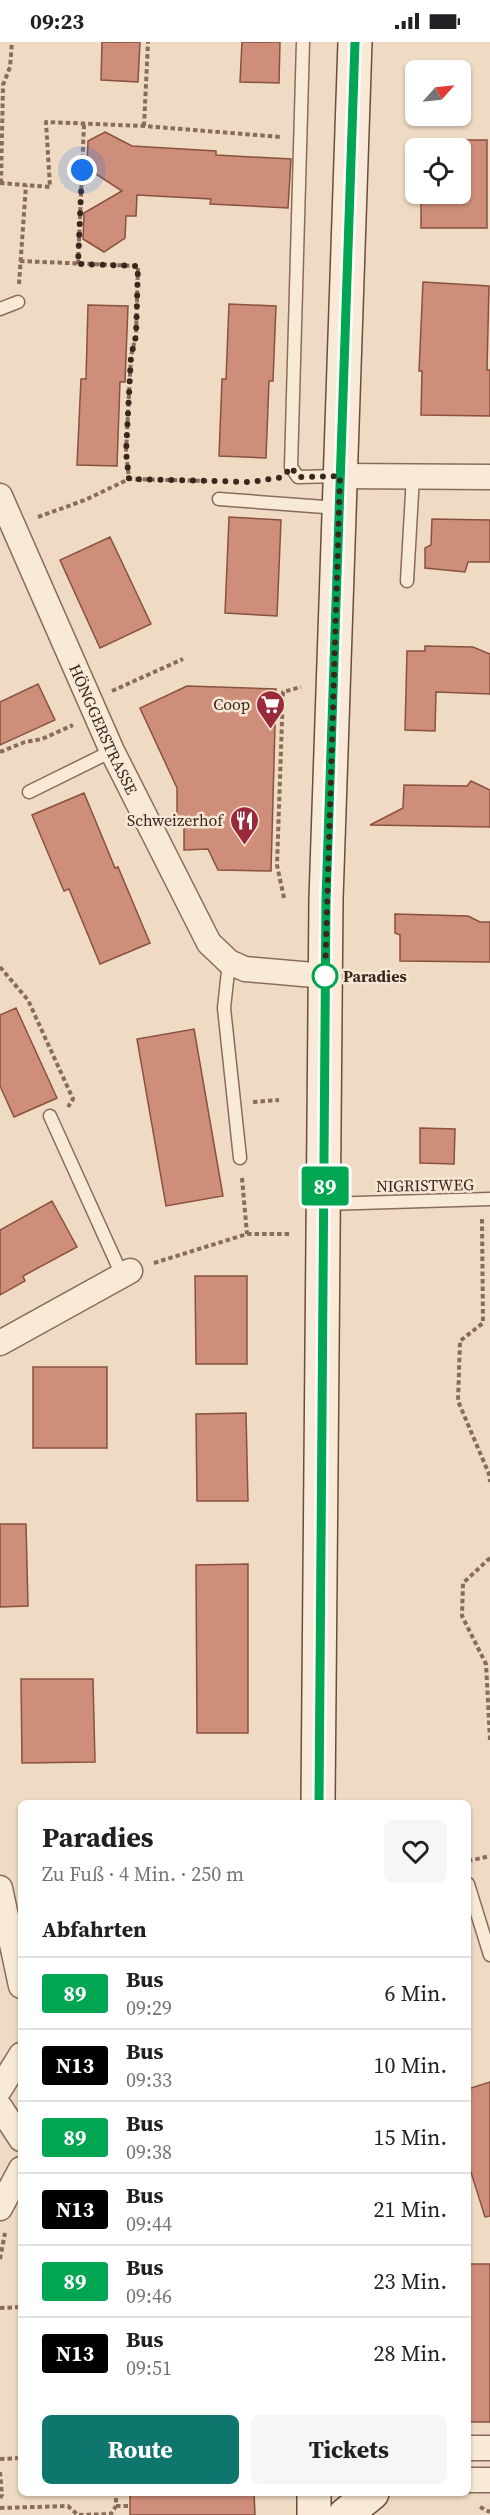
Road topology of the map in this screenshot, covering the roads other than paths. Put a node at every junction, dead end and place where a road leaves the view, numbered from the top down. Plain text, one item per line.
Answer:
1 (303, 42) edge
2 (355, 42) edge
3 (18, 302) road end
4 (0, 309) edge
5 (340, 476) junction
6 (413, 476) junction
7 (490, 477) edge
8 (0, 496) edge
9 (219, 499) dead end
10 (339, 508) junction
11 (407, 581) dead end
12 (112, 751) junction
13 (29, 792) dead end
14 (229, 962) junction
15 (325, 976) junction
16 (50, 1116) dead end
17 (240, 1158) road end
18 (486, 1199) edge
19 (325, 1204) junction
20 (126, 1273) joint
21 (0, 1343) edge
22 (318, 1800) edge
23 (0, 1888) edge
24 (471, 1894) edge
25 (490, 1955) edge
26 (18, 1972) edge
27 (18, 2060) edge
28 (0, 2089) edge
29 (0, 2107) edge
30 (18, 2134) edge
31 (18, 2175) edge
32 (0, 2208) edge
33 (471, 2448) edge
34 (490, 2448) edge
35 (471, 2480) edge
36 (490, 2480) edge
37 (314, 2496) edge
38 (368, 2496) edge
39 (314, 2515) edge
40 (345, 2515) edge

1 - 5 lane
2 - 5 main road
3 - 4 lane
5 - 6 street
5 - 10 main road
6 - 7 street
6 - 11 lane
8 - 12 street, HÖNGGERSTRASSE
9 - 10 lane
10 - 15 main road
12 - 13 lane
12 - 14 street, HÖNGGERSTRASSE
14 - 15 street, HÖNGGERSTRASSE
14 - 17 lane
15 - 19 main road
16 - 20 lane
18 - 19 lane, NIGRISTWEG
19 - 22 main road
20 - 21 street
23 - 26 street
24 - 25 lane
27 - 28 street
29 - 30 street
31 - 32 street
33 - 34 street
35 - 36 street
37 - 39 main road
38 - 40 main road

